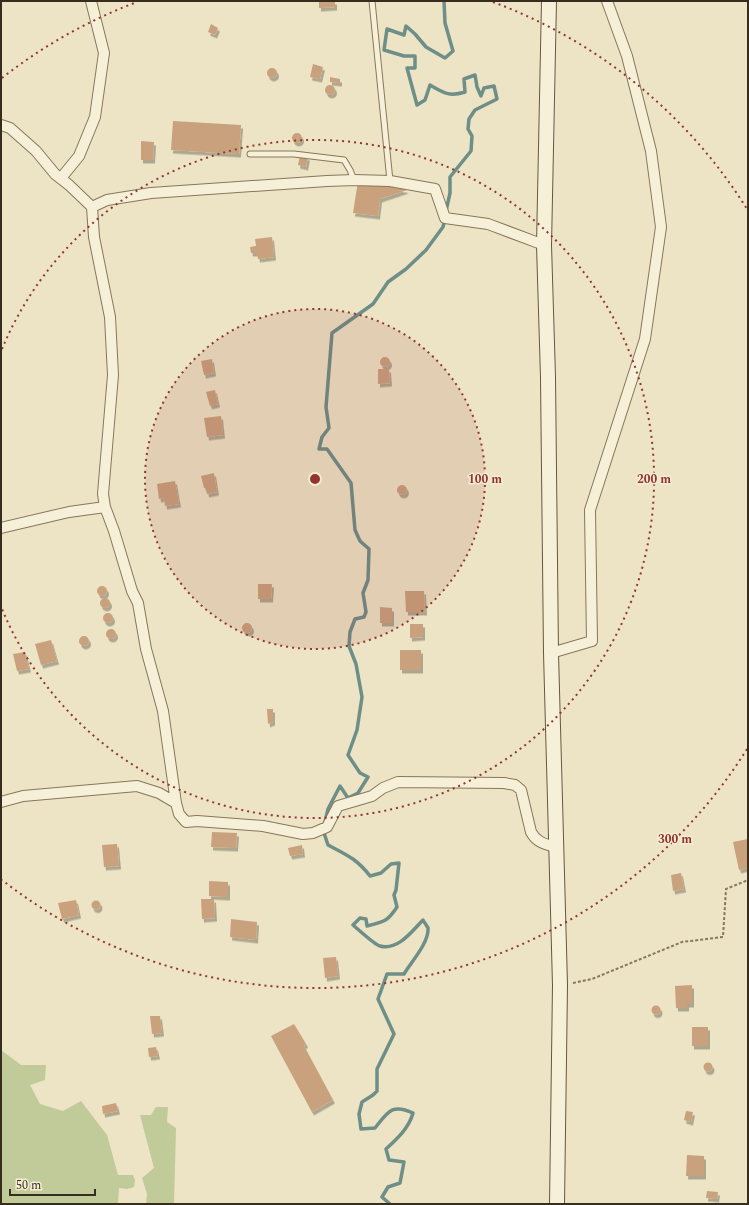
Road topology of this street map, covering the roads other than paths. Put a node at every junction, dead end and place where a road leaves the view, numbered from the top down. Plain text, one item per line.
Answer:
1 (91, 1) edge
2 (372, 1) edge
3 (549, 1) edge
4 (607, 1) edge
5 (1, 125) edge
6 (250, 154) dead end
7 (61, 178) junction
8 (354, 180) junction
9 (390, 181) junction
10 (92, 207) junction
11 (544, 245) junction
12 (105, 507) junction
13 (1, 528) edge
14 (551, 653) junction
15 (1, 802) edge
16 (176, 803) junction
17 (555, 847) junction
18 (558, 1204) edge

1 - 7 street
2 - 9 lane
3 - 11 main road
4 - 14 street
5 - 7 street
6 - 8 lane
7 - 10 street
8 - 9 street
8 - 10 street
9 - 11 street
10 - 12 street
11 - 14 main road
12 - 13 street
12 - 16 street
14 - 17 main road
15 - 16 street
16 - 17 street
17 - 18 main road

